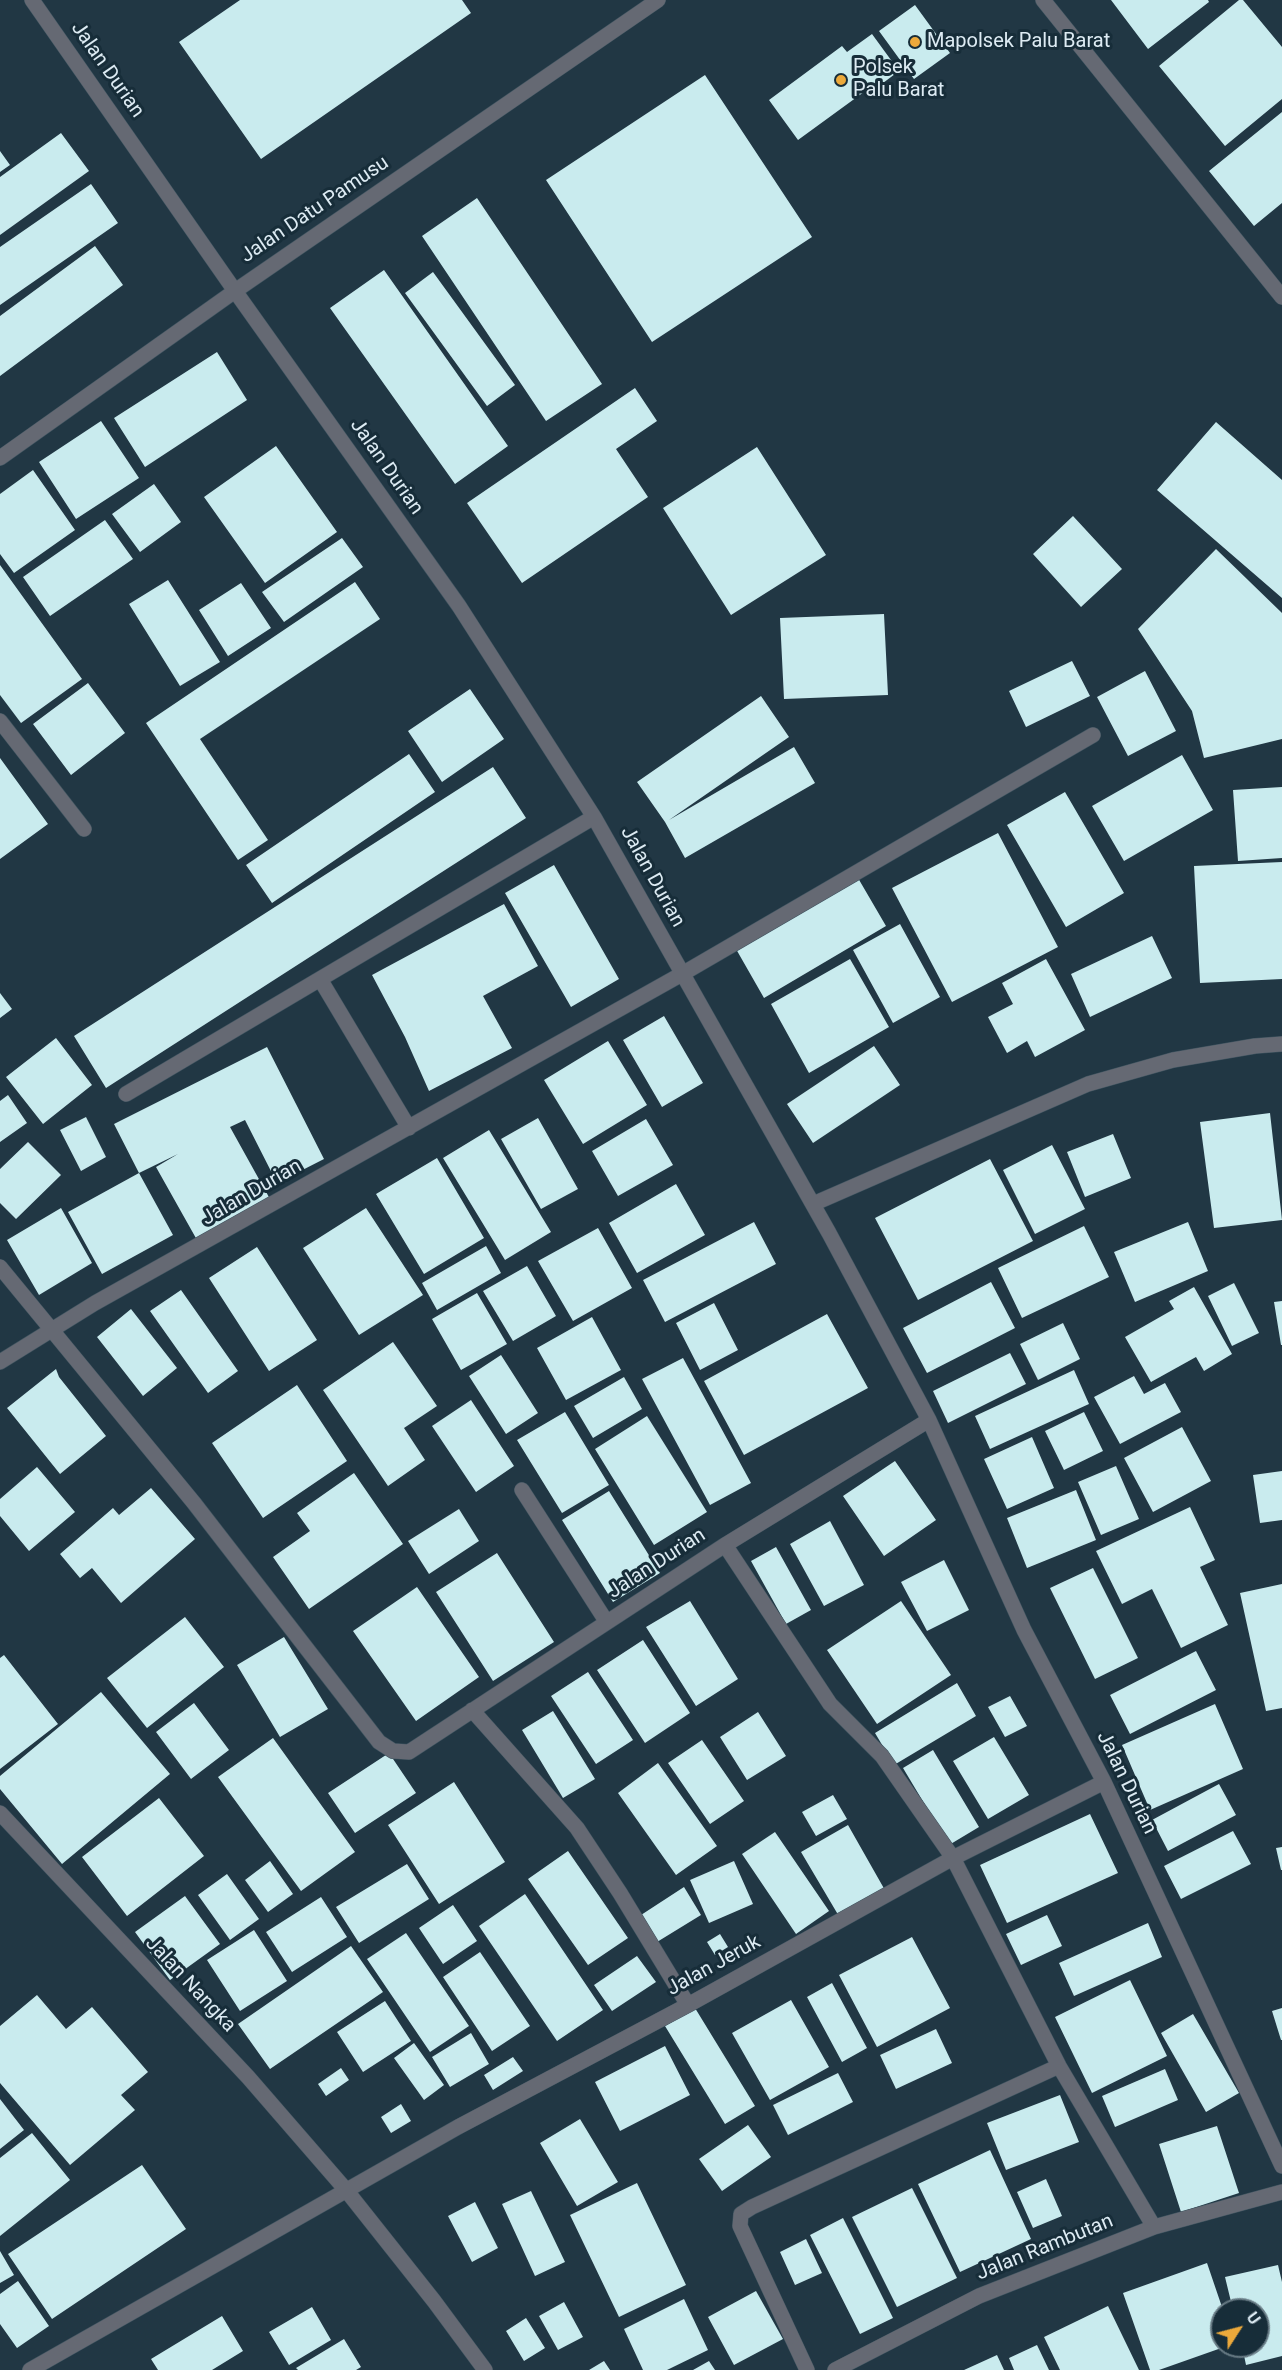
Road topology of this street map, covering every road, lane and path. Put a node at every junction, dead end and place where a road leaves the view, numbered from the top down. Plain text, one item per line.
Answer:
1 (32, 0) edge
2 (657, 0) edge
3 (1043, 0) edge
4 (234, 291) junction
5 (1282, 297) edge
6 (0, 458) edge
7 (0, 721) edge
8 (1092, 735) dead end
9 (594, 817) junction
10 (84, 829) dead end
11 (682, 974) junction
12 (320, 979) junction
13 (1282, 1044) edge
14 (126, 1094) dead end
15 (409, 1128) junction
16 (813, 1204) junction
17 (0, 1268) edge
18 (50, 1330) junction
19 (0, 1362) edge
20 (929, 1420) junction
21 (522, 1490) dead end
22 (725, 1545) junction
23 (606, 1621) junction
24 (472, 1710) junction
25 (1104, 1782) junction
26 (0, 1813) edge
27 (953, 1858) junction
28 (688, 2005) junction
29 (1059, 2066) junction
30 (1282, 2166) edge
31 (346, 2190) junction
32 (1282, 2192) edge
33 (1155, 2227) junction
34 (30, 2370) edge
35 (485, 2370) edge
36 (807, 2370) edge
37 (835, 2370) edge

1 - 4 street, Jalan Durian
2 - 4 street, Jalan Datu Pamusu
3 - 5 street
4 - 6 street, Jalan Datu Pamusu
4 - 9 street, Jalan Durian
7 - 10 street
8 - 11 street
9 - 11 street, Jalan Durian
9 - 12 street
11 - 15 street, Jalan Durian
11 - 16 street, Jalan Durian
12 - 14 street
12 - 15 street
13 - 16 street
15 - 18 street, Jalan Durian
16 - 20 street, Jalan Durian
17 - 18 street
18 - 19 street, Jalan Durian
18 - 24 street, Jalan Durian
20 - 22 street, Jalan Durian
20 - 25 street, Jalan Durian
21 - 23 street
22 - 23 street, Jalan Durian
22 - 27 street
23 - 24 street, Jalan Durian
24 - 28 street
25 - 27 street, Jalan Jeruk
25 - 30 street, Jalan Durian
26 - 31 street, Jalan Nangka
27 - 28 street, Jalan Jeruk
27 - 29 street
28 - 31 street, Jalan Jeruk
29 - 33 street
29 - 36 street
31 - 34 street
31 - 35 street, Jalan Nangka
32 - 33 street, Jalan Rambutan
33 - 37 street, Jalan Rambutan

